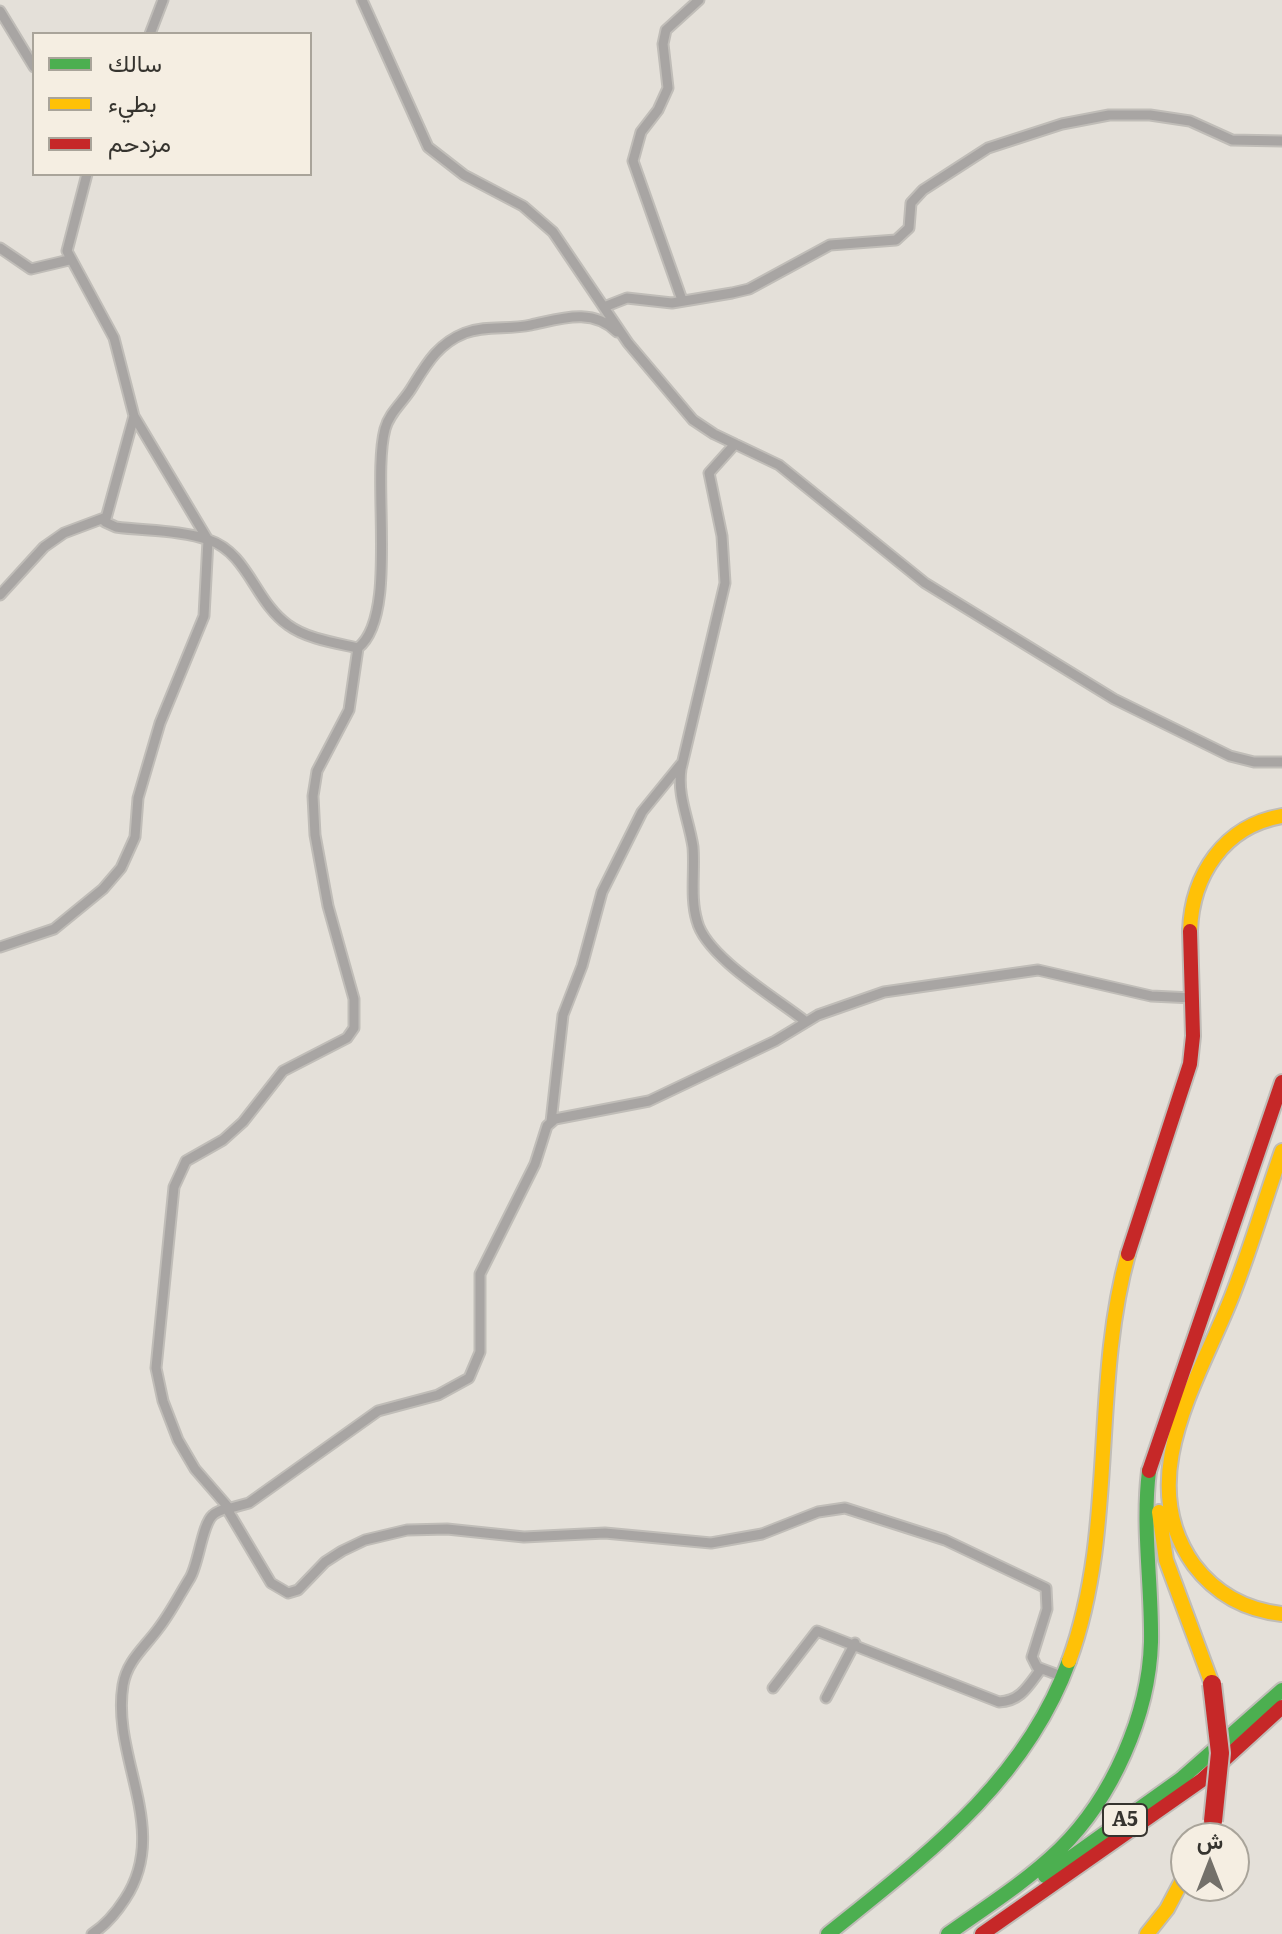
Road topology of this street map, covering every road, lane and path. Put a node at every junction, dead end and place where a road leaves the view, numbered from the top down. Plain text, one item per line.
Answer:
1 (163, 0) edge
2 (362, 0) edge
3 (699, 0) edge
4 (0, 11) edge
5 (151, 32) edge
6 (32, 64) edge
7 (1282, 141) edge
8 (86, 176) edge
9 (0, 248) edge
10 (69, 260) junction
11 (682, 300) junction
12 (604, 307) junction
13 (628, 343) junction
14 (134, 416) junction
15 (735, 444) junction
16 (104, 518) junction
17 (208, 540) junction
18 (0, 595) edge
19 (358, 648) junction
20 (683, 761) junction
21 (1282, 762) edge
22 (1282, 816) edge
23 (0, 947) edge
24 (1193, 998) junction
25 (805, 1021) junction
26 (1282, 1082) edge
27 (551, 1122) junction
28 (1282, 1151) edge
29 (1169, 1447) junction
30 (1149, 1471) junction
31 (227, 1509) junction
32 (1282, 1614) edge
33 (855, 1643) junction
34 (1041, 1669) junction
35 (1064, 1677) junction
36 (1209, 1685) junction
37 (773, 1688) dead end
38 (1282, 1690) edge
39 (826, 1698) dead end
40 (1282, 1707) edge
41 (1208, 1822) edge
42 (1171, 1902) edge
43 (1178, 1902) edge
44 (92, 1934) edge
45 (828, 1934) edge
46 (948, 1934) edge
47 (955, 1934) edge
48 (982, 1934) edge
49 (1147, 1934) edge
50 (1157, 1934) edge

1 - 5 street
2 - 12 street
3 - 11 street
4 - 6 street
7 - 11 street
8 - 10 street
9 - 10 street
10 - 14 street
11 - 12 street
12 - 13 street
13 - 15 street
13 - 19 street
14 - 16 street
14 - 17 street
15 - 20 street
15 - 21 street
16 - 17 street
16 - 18 street
17 - 19 street
17 - 23 street
19 - 31 street
20 - 25 street
20 - 27 street
22 - 24 main road
24 - 25 street
24 - 35 main road
25 - 27 street
26 - 30 main road
27 - 31 street
28 - 29 main road
29 - 32 main road
29 - 36 main road
30 - 36 main road
30 - 46 main road
31 - 34 street
31 - 44 street
33 - 34 street
33 - 37 street
33 - 39 street
34 - 35 street
35 - 45 main road
36 - 41 main road, bridge
38 - 47 main road, A5
40 - 48 main road, A5
42 - 49 main road
43 - 50 main road

